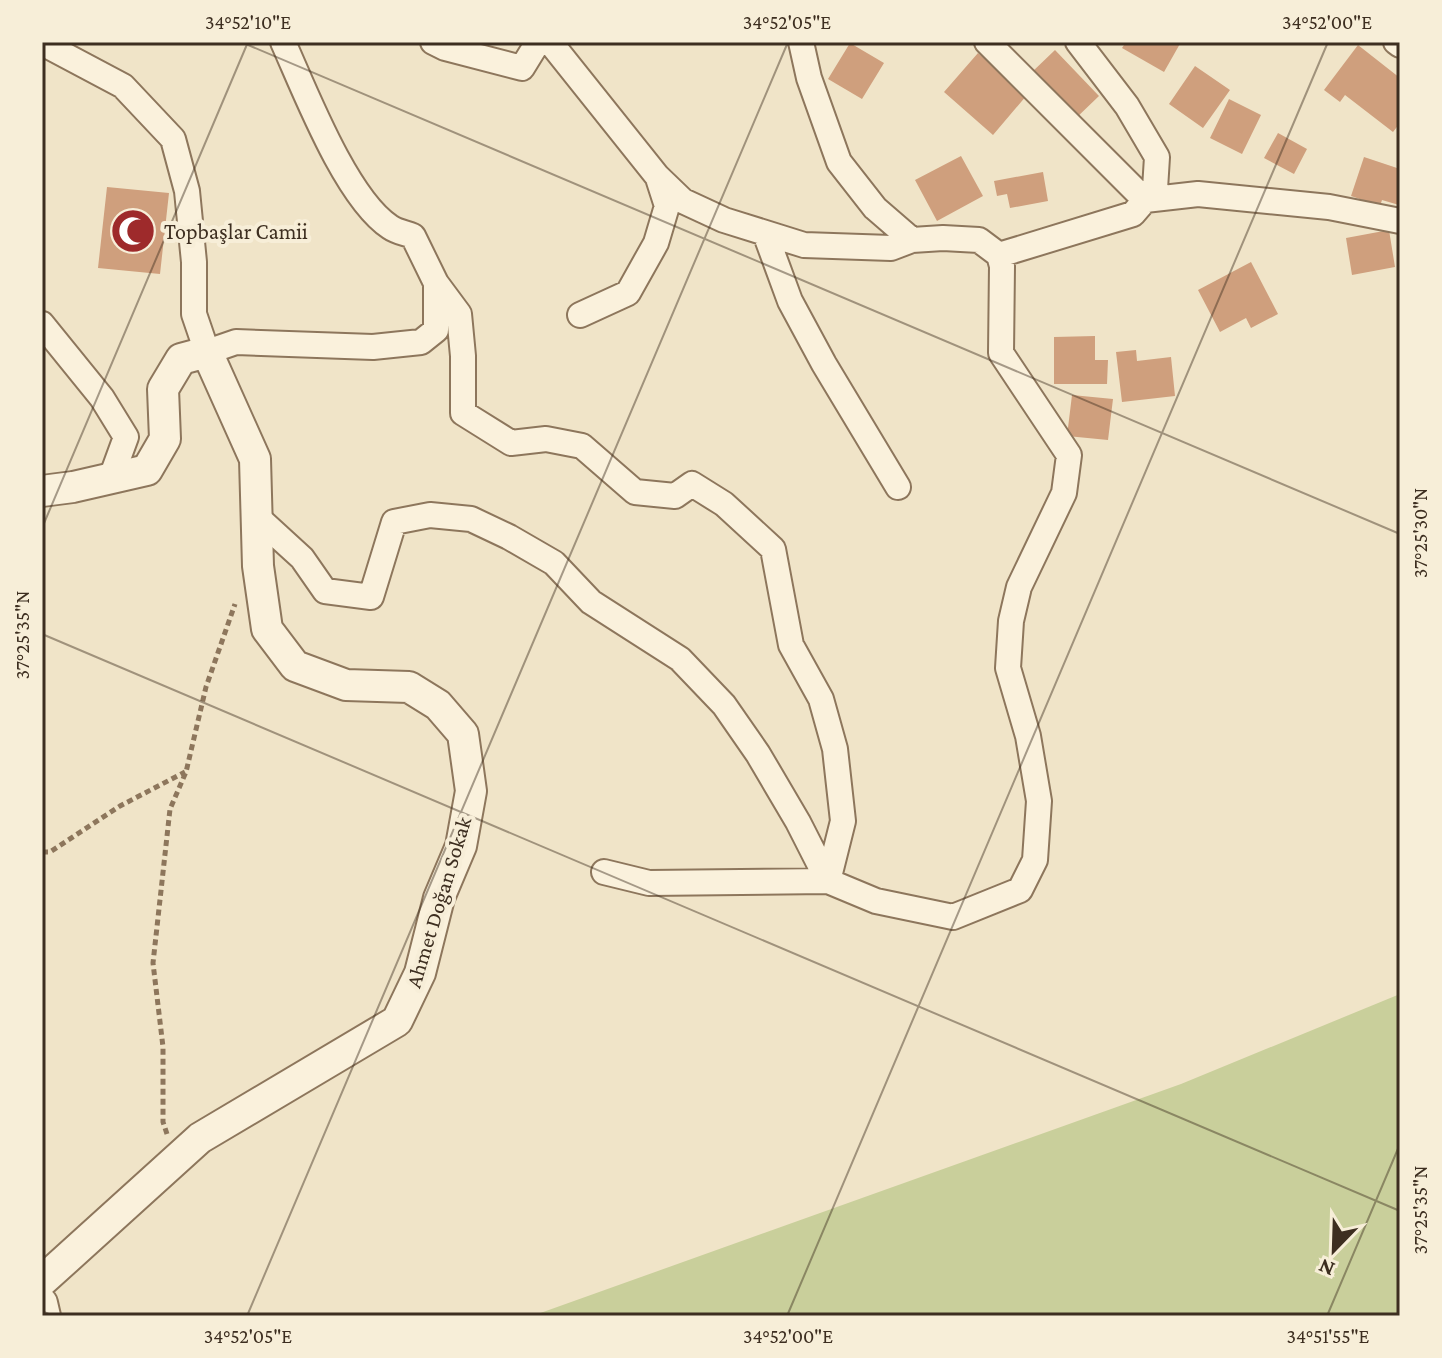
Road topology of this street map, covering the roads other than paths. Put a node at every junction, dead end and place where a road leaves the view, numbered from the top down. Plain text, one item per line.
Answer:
1 (283, 42) edge
2 (433, 42) edge
3 (538, 42) edge
4 (550, 42) edge
5 (801, 42) edge
6 (987, 42) edge
7 (1078, 42) edge
8 (42, 43) edge
9 (657, 176) junction
10 (1145, 200) junction
11 (1400, 221) edge
12 (765, 233) junction
13 (912, 240) junction
14 (999, 255) junction
15 (436, 283) junction
16 (580, 315) dead end
17 (42, 324) edge
18 (207, 352) junction
19 (111, 478) junction
20 (898, 487) dead end
21 (42, 491) edge
22 (256, 516) junction
23 (604, 872) dead end
24 (828, 881) junction
25 (42, 1281) edge

1 - 15 street
2 - 3 street
4 - 9 street
5 - 13 street
6 - 10 street
7 - 10 street
8 - 18 street
9 - 12 street
9 - 16 street
10 - 11 street
10 - 14 street
12 - 13 street
12 - 20 street
13 - 14 street
14 - 24 street
15 - 18 street
15 - 24 street
17 - 19 street
18 - 19 street
18 - 22 street, Ahmet Doğan Sokak
19 - 21 street
22 - 24 street
22 - 25 street, Ahmet Doğan Sokak
23 - 24 street

